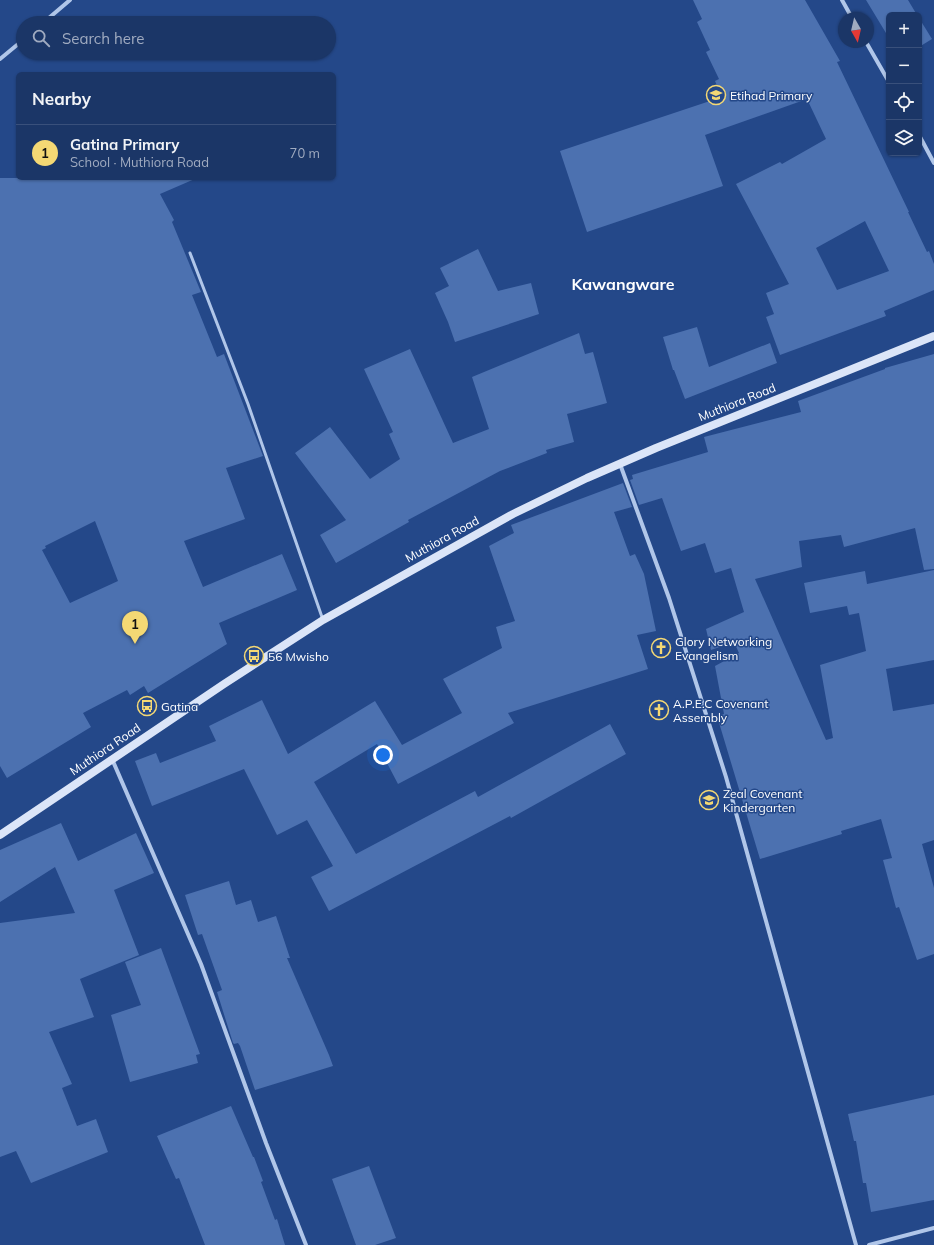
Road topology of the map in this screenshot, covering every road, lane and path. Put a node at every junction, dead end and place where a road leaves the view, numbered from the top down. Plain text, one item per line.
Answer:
1 (70, 0) edge
2 (842, 0) edge
3 (849, 12) edge
4 (51, 16) edge
5 (16, 46) edge
6 (869, 48) edge
7 (0, 59) edge
8 (886, 77) edge
9 (922, 141) edge
10 (934, 163) edge
11 (190, 253) dead end
12 (934, 336) edge
13 (620, 463) junction
14 (323, 620) junction
15 (112, 759) junction
16 (0, 835) edge
17 (934, 1228) edge
18 (306, 1245) edge
19 (856, 1245) edge
20 (869, 1245) edge

1 - 4 street
2 - 3 street
5 - 7 street
6 - 8 street
9 - 10 street
11 - 14 lane
12 - 13 street, Muthiora Road
13 - 14 street, Muthiora Road
13 - 19 street
14 - 15 street, Muthiora Road
15 - 16 street, Muthiora Road
15 - 18 street
17 - 20 street

